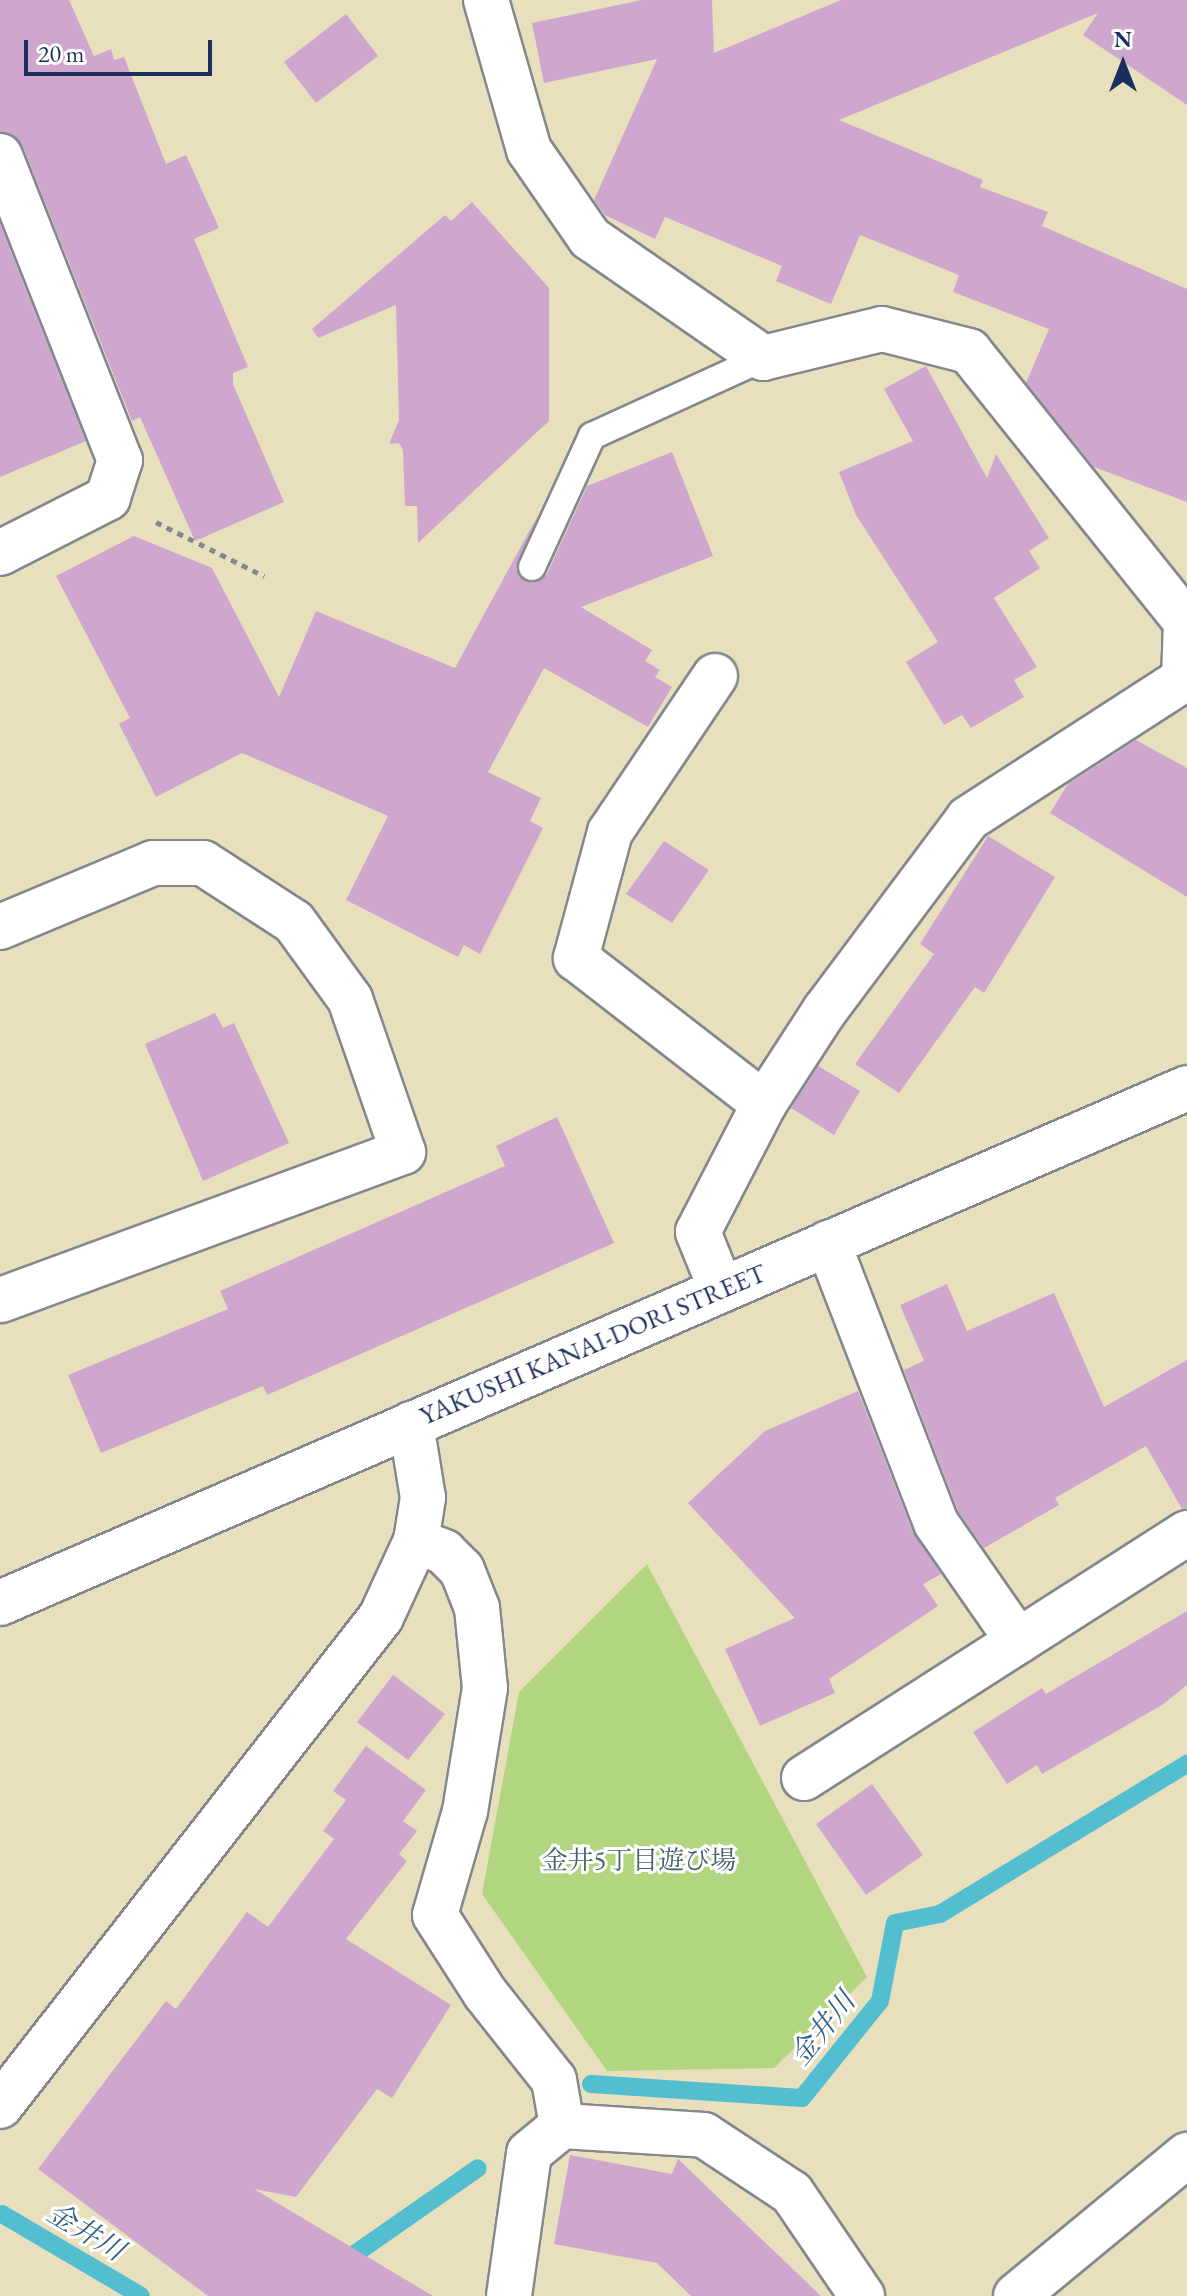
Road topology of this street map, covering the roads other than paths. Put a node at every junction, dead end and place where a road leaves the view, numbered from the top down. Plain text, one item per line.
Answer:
1 (486, 0) edge
2 (4, 177) edge
3 (763, 358) junction
4 (0, 553) edge
5 (532, 567) dead end
6 (1187, 621) edge
7 (715, 676) dead end
8 (1185, 680) edge
9 (0, 927) edge
10 (1187, 1088) edge
11 (764, 1104) junction
12 (828, 1243) junction
13 (721, 1289) junction
14 (0, 1300) edge
15 (411, 1424) junction
16 (1187, 1533) edge
17 (416, 1541) junction
18 (0, 1603) edge
19 (1018, 1641) junction
20 (804, 1778) dead end
21 (0, 2106) edge
22 (562, 2126) junction
23 (1187, 2155) edge
24 (509, 2296) edge
25 (862, 2296) edge
26 (1016, 2296) edge

1 - 3 street
2 - 4 street
3 - 5 lane
3 - 6 street
6 - 8 street
7 - 11 street
8 - 11 street
9 - 14 street
10 - 12 street, YAKUSHI KANAI-DORI STREET
11 - 13 street
12 - 13 street, YAKUSHI KANAI-DORI STREET
12 - 19 street
13 - 15 street, YAKUSHI KANAI-DORI STREET
15 - 17 street
15 - 18 street, YAKUSHI KANAI-DORI STREET
16 - 19 street
17 - 21 street
17 - 22 street
19 - 20 street
22 - 24 street
22 - 25 street
23 - 26 street

